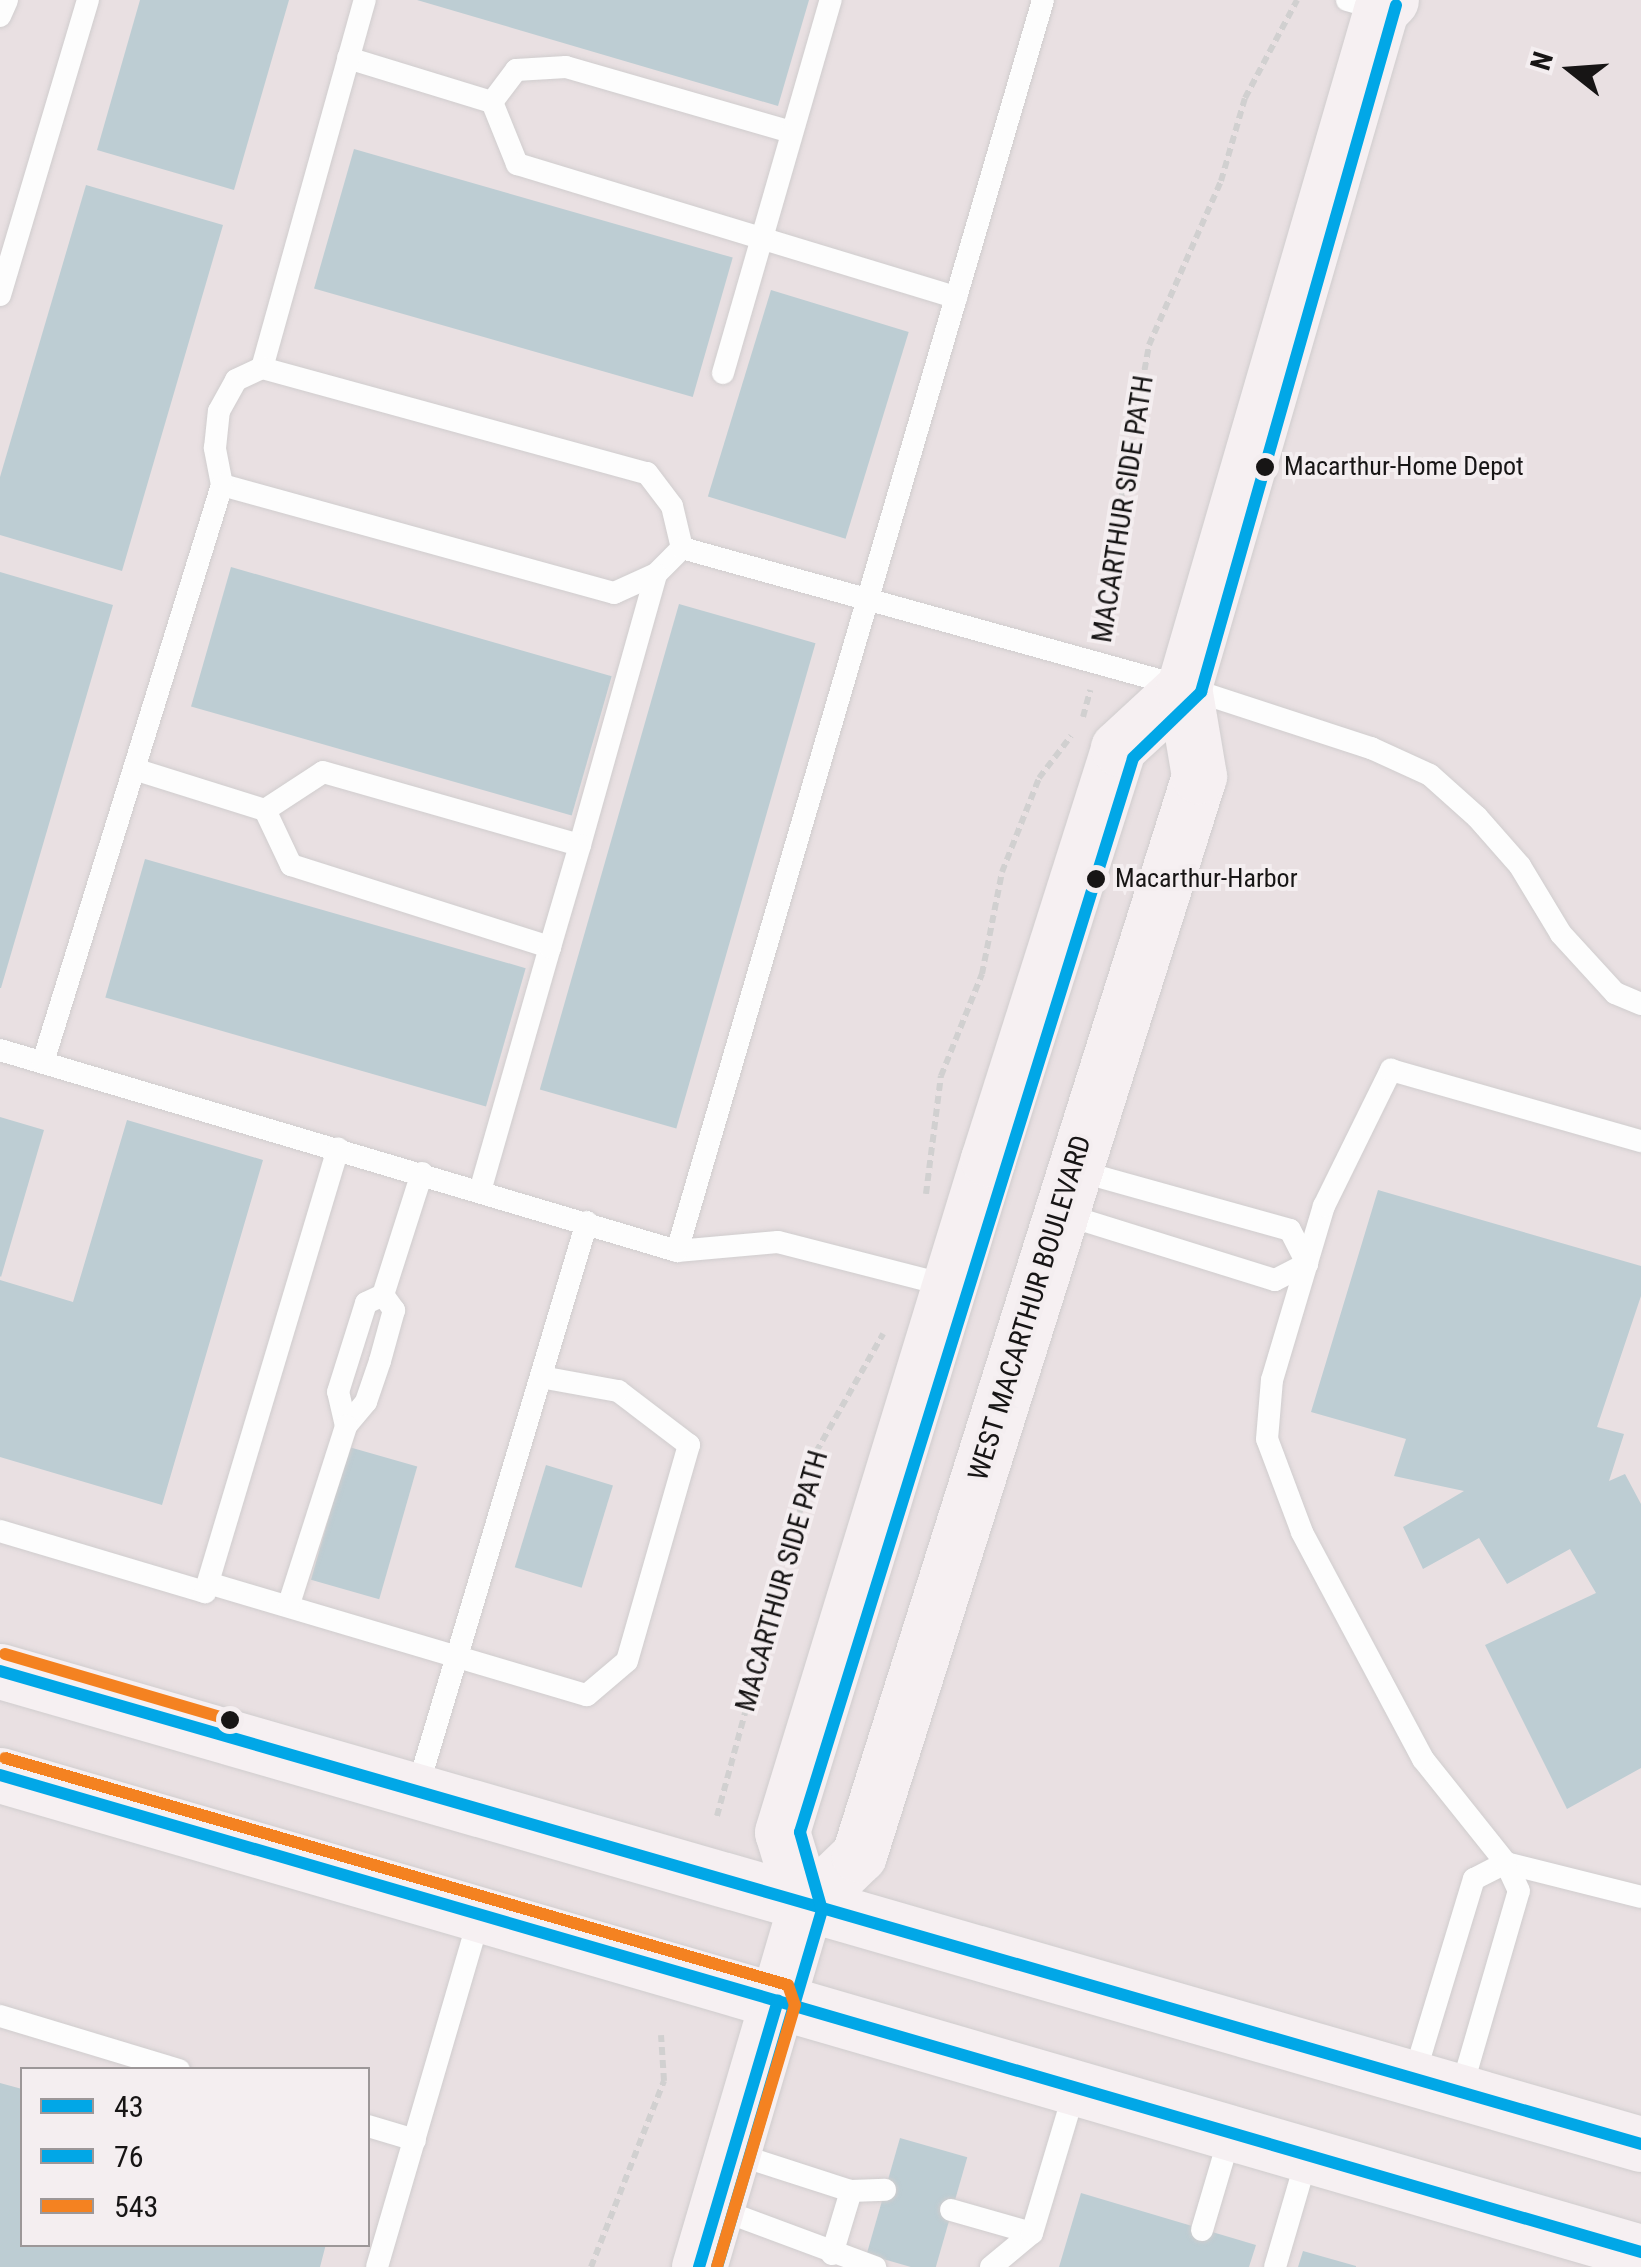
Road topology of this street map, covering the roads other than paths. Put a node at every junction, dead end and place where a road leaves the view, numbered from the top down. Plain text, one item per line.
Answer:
1 (7, 0) edge
2 (88, 0) edge
3 (364, 0) edge
4 (830, 0) edge
5 (1044, 0) edge
6 (1375, 3) edge
7 (0, 16) edge
8 (348, 58) junction
9 (492, 102) junction
10 (792, 132) junction
11 (759, 236) junction
12 (0, 295) edge
13 (956, 296) junction
14 (262, 368) junction
15 (722, 373) dead end
16 (222, 485) junction
17 (682, 548) junction
18 (656, 574) junction
19 (868, 599) junction
20 (1184, 686) junction
21 (134, 769) junction
22 (265, 810) junction
23 (580, 845) junction
24 (550, 946) junction
25 (1641, 1004) edge
26 (0, 1050) edge
27 (43, 1062) junction
28 (1641, 1141) edge
29 (338, 1148) junction
30 (422, 1173) junction
31 (480, 1190) junction
32 (1067, 1191) junction
33 (587, 1222) junction
34 (677, 1251) junction
35 (1306, 1264) junction
36 (928, 1280) junction
37 (541, 1377) junction
38 (0, 1531) edge
39 (208, 1583) junction
40 (289, 1604) junction
41 (458, 1656) junction
42 (0, 1671) edge
43 (0, 1775) edge
44 (416, 1793) junction
45 (1506, 1863) junction
46 (1641, 1897) edge
47 (805, 1907) junction
48 (480, 1914) junction
49 (778, 2000) junction
50 (0, 2016) edge
51 (169, 2067) edge
52 (1438, 2083) junction
53 (1076, 2086) junction
54 (370, 2127) edge
55 (1231, 2132) junction
56 (415, 2140) junction
57 (1641, 2144) edge
58 (732, 2153) junction
59 (1308, 2154) junction
60 (885, 2190) dead end
61 (851, 2191) junction
62 (716, 2208) junction
63 (951, 2210) dead end
64 (1202, 2230) dead end
65 (1032, 2233) junction
66 (832, 2254) junction
67 (1641, 2255) edge
68 (377, 2267) edge
69 (699, 2267) edge
70 (875, 2267) edge
71 (991, 2267) edge
72 (1275, 2267) edge
73 (1638, 2267) edge

1 - 7 lane
2 - 12 lane
3 - 8 lane
4 - 10 lane
5 - 13 lane
6 - 20 main road, WEST MACARTHUR BOULEVARD
8 - 9 lane
8 - 14 lane
9 - 10 lane
9 - 11 lane
10 - 11 lane
11 - 13 lane
11 - 15 lane
13 - 19 lane
14 - 16 lane
14 - 17 lane
16 - 18 lane
16 - 21 lane
17 - 18 lane
17 - 19 lane
18 - 23 lane
19 - 20 lane
19 - 34 lane
20 - 25 lane
20 - 32 main road, WEST MACARTHUR BOULEVARD
20 - 36 main road
21 - 22 lane
21 - 27 lane
22 - 23 lane
22 - 24 lane
23 - 24 lane
24 - 31 lane
26 - 27 lane
27 - 29 lane
28 - 35 lane
29 - 30 lane
29 - 39 lane
30 - 31 lane
30 - 40 lane
31 - 33 lane
32 - 35 lane
32 - 35 lane
32 - 47 main road, WEST MACARTHUR BOULEVARD
33 - 34 lane
33 - 37 lane
34 - 36 lane
35 - 45 lane
36 - 47 main road
37 - 41 lane
37 - 41 lane
38 - 39 lane
39 - 40 lane
40 - 41 lane
41 - 44 lane
42 - 44 main road
43 - 48 main road
44 - 47 main road
45 - 46 lane
45 - 52 lane
45 - 52 lane
47 - 49 main road, WEST MACARTHUR BOULEVARD
47 - 52 main road
48 - 49 main road
48 - 56 lane
49 - 53 main road
49 - 58 main road, WEST MACARTHUR BOULEVARD
50 - 51 lane
52 - 57 main road
53 - 55 main road
53 - 65 lane
54 - 56 lane
55 - 59 main road
55 - 64 lane
56 - 68 lane
58 - 61 lane
58 - 62 main road, WEST MACARTHUR BOULEVARD
59 - 67 main road
59 - 72 lane
60 - 61 lane
61 - 66 lane
62 - 66 lane
62 - 69 main road, WEST MACARTHUR BOULEVARD
63 - 65 lane
65 - 71 lane
66 - 70 lane
67 - 73 lane

